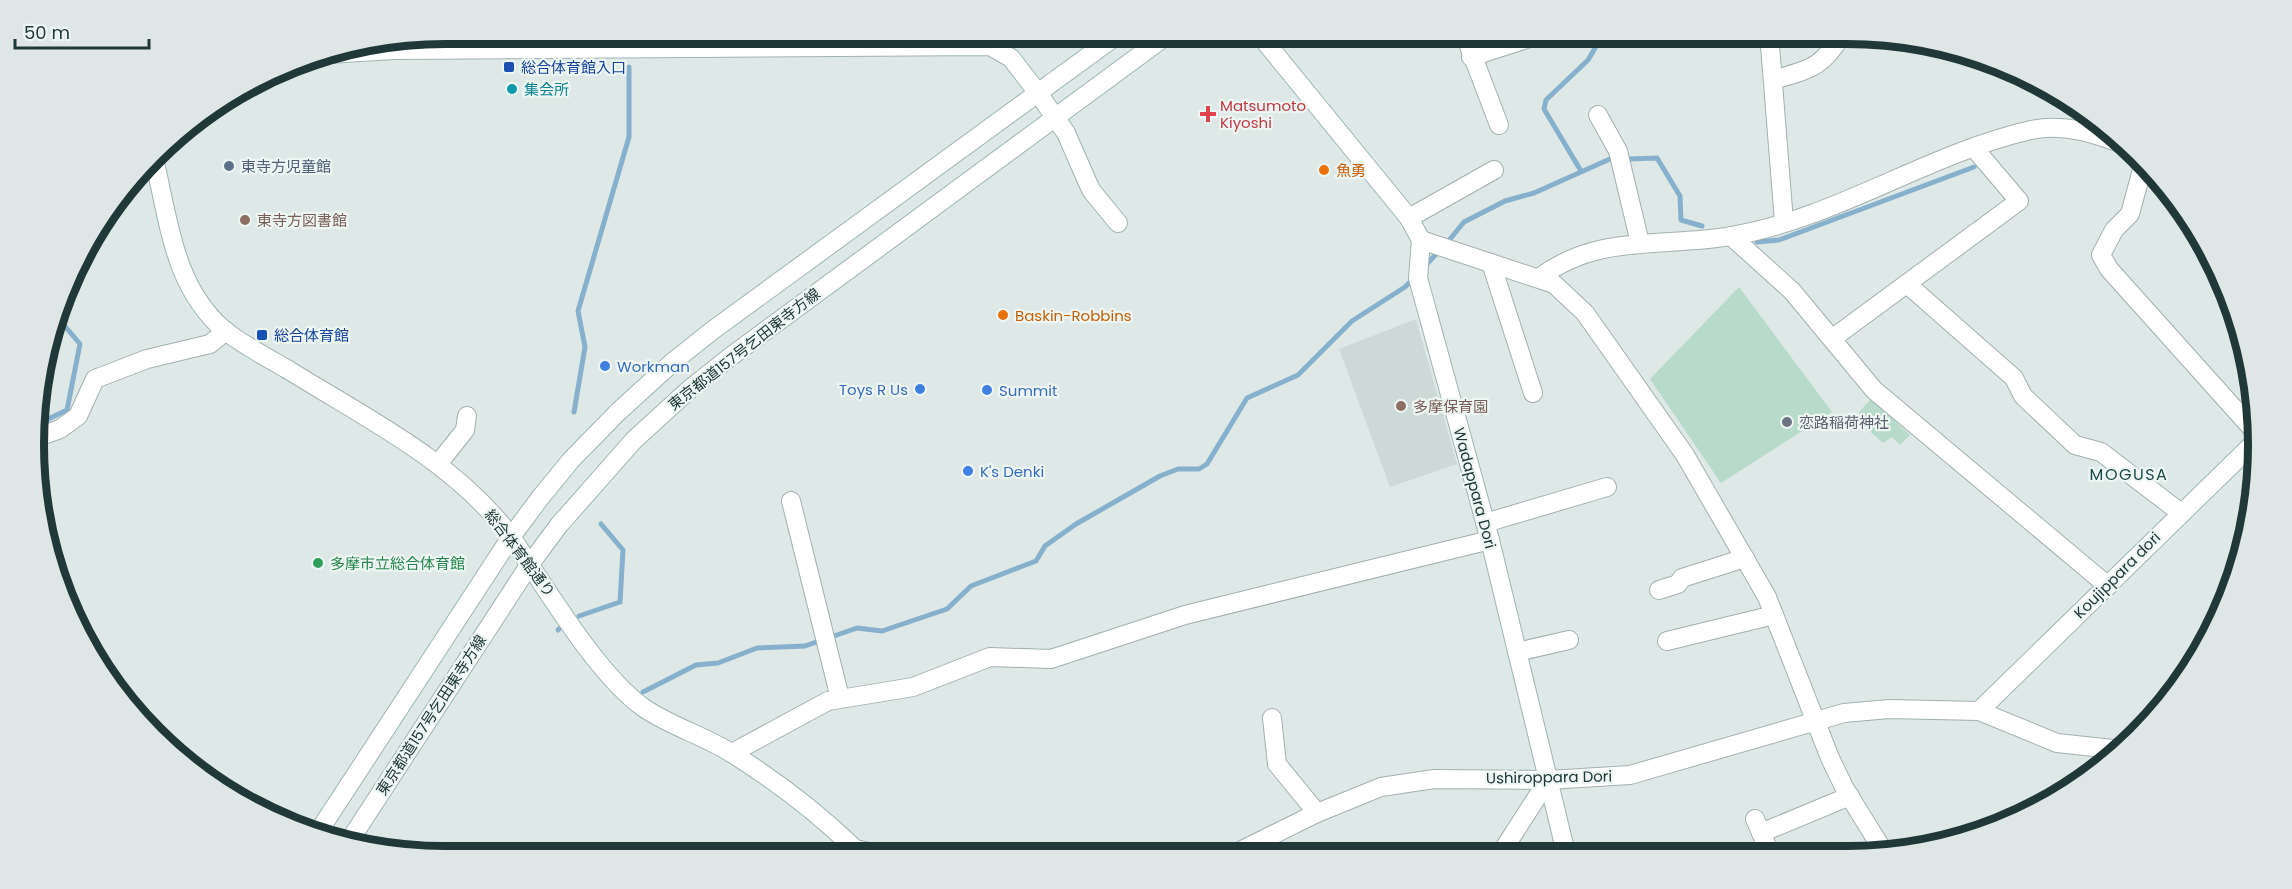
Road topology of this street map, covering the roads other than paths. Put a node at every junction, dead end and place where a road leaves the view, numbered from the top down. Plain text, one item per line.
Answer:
1 (594, 44) edge
2 (922, 44) edge
3 (980, 44) edge
4 (1002, 44) edge
5 (1105, 44) edge
6 (1131, 44) edge
7 (1149, 44) edge
8 (1156, 44) edge
9 (1267, 44) edge
10 (1467, 44) edge
11 (1527, 44) edge
12 (1770, 44) edge
13 (1836, 44) edge
14 (361, 52) edge
15 (1471, 57) junction
16 (1773, 80) junction
17 (1038, 93) junction
18 (1598, 115) dead end
19 (1056, 118) junction
20 (1499, 125) dead end
21 (2105, 137) edge
22 (1974, 148) junction
23 (156, 167) edge
24 (1494, 170) dead end
25 (2141, 172) edge
26 (1409, 218) junction
27 (1119, 222) dead end
28 (1784, 222) junction
29 (1731, 236) junction
30 (1640, 243) junction
31 (1425, 247) junction
32 (1491, 263) junction
33 (1539, 278) junction
34 (1907, 284) junction
35 (226, 331) junction
36 (1833, 338) junction
37 (1533, 393) dead end
38 (467, 416) dead end
39 (2248, 424) edge
40 (44, 435) edge
41 (2248, 449) edge
42 (438, 464) junction
43 (1606, 487) dead end
44 (791, 501) dead end
45 (2181, 513) junction
46 (1487, 532) junction
47 (511, 537) junction
48 (1745, 558) junction
49 (530, 564) junction
50 (2108, 586) junction
51 (1659, 590) dead end
52 (1774, 615) junction
53 (1569, 640) dead end
54 (1667, 641) dead end
55 (1517, 652) junction
56 (840, 698) junction
57 (1979, 711) junction
58 (1272, 718) dead end
59 (1815, 721) junction
60 (2109, 749) edge
61 (732, 753) junction
62 (1548, 780) junction
63 (1850, 796) junction
64 (1317, 813) junction
65 (322, 826) edge
66 (353, 835) edge
67 (1879, 844) edge
68 (851, 846) edge
69 (1250, 846) edge
70 (1506, 846) edge
71 (1564, 846) edge
72 (1767, 846) edge

1 - 14 street
2 - 3 street
4 - 17 street
5 - 17 street, 東京都道157号乞田東寺方線
6 - 7 street
8 - 19 street, 東京都道157号乞田東寺方線
9 - 26 street
10 - 15 street
11 - 15 street
12 - 16 street
13 - 16 street
15 - 20 street
16 - 28 street
17 - 19 street
17 - 47 street, 東京都道157号乞田東寺方線
18 - 30 street
19 - 27 street
19 - 49 street, 東京都道157号乞田東寺方線
21 - 22 street
22 - 28 street
22 - 34 street
23 - 35 street, 総合体育館通り
24 - 26 street
25 - 39 street
26 - 31 street
28 - 29 street
29 - 30 street
29 - 36 street
30 - 33 street
31 - 32 street
31 - 46 street, Wadappara Dori
32 - 33 street
32 - 37 street
33 - 48 street
34 - 36 street
34 - 45 street
35 - 40 street
35 - 42 street, 総合体育館通り
36 - 50 street
38 - 42 street
41 - 45 street, Koujippara dori
42 - 47 street, 総合体育館通り
43 - 46 street
44 - 56 street
45 - 50 street, Koujippara dori
46 - 55 street, Wadappara Dori
46 - 56 street
47 - 49 street, 総合体育館通り
47 - 65 street, 東京都道157号乞田東寺方線
48 - 51 street
48 - 52 street
49 - 61 street, 総合体育館通り
49 - 66 street, 東京都道157号乞田東寺方線
50 - 57 street, Koujippara dori
52 - 54 street
52 - 59 street
53 - 55 street
55 - 62 street, Wadappara Dori
56 - 61 street
57 - 59 street, Ushiroppara Dori
57 - 60 street
58 - 64 street
59 - 62 street, Ushiroppara Dori
59 - 63 street
61 - 68 street, 総合体育館通り
62 - 64 street, Ushiroppara Dori
62 - 70 street
62 - 71 street, Wadappara Dori
63 - 67 street
63 - 72 street
64 - 69 street, Ushiroppara Dori

